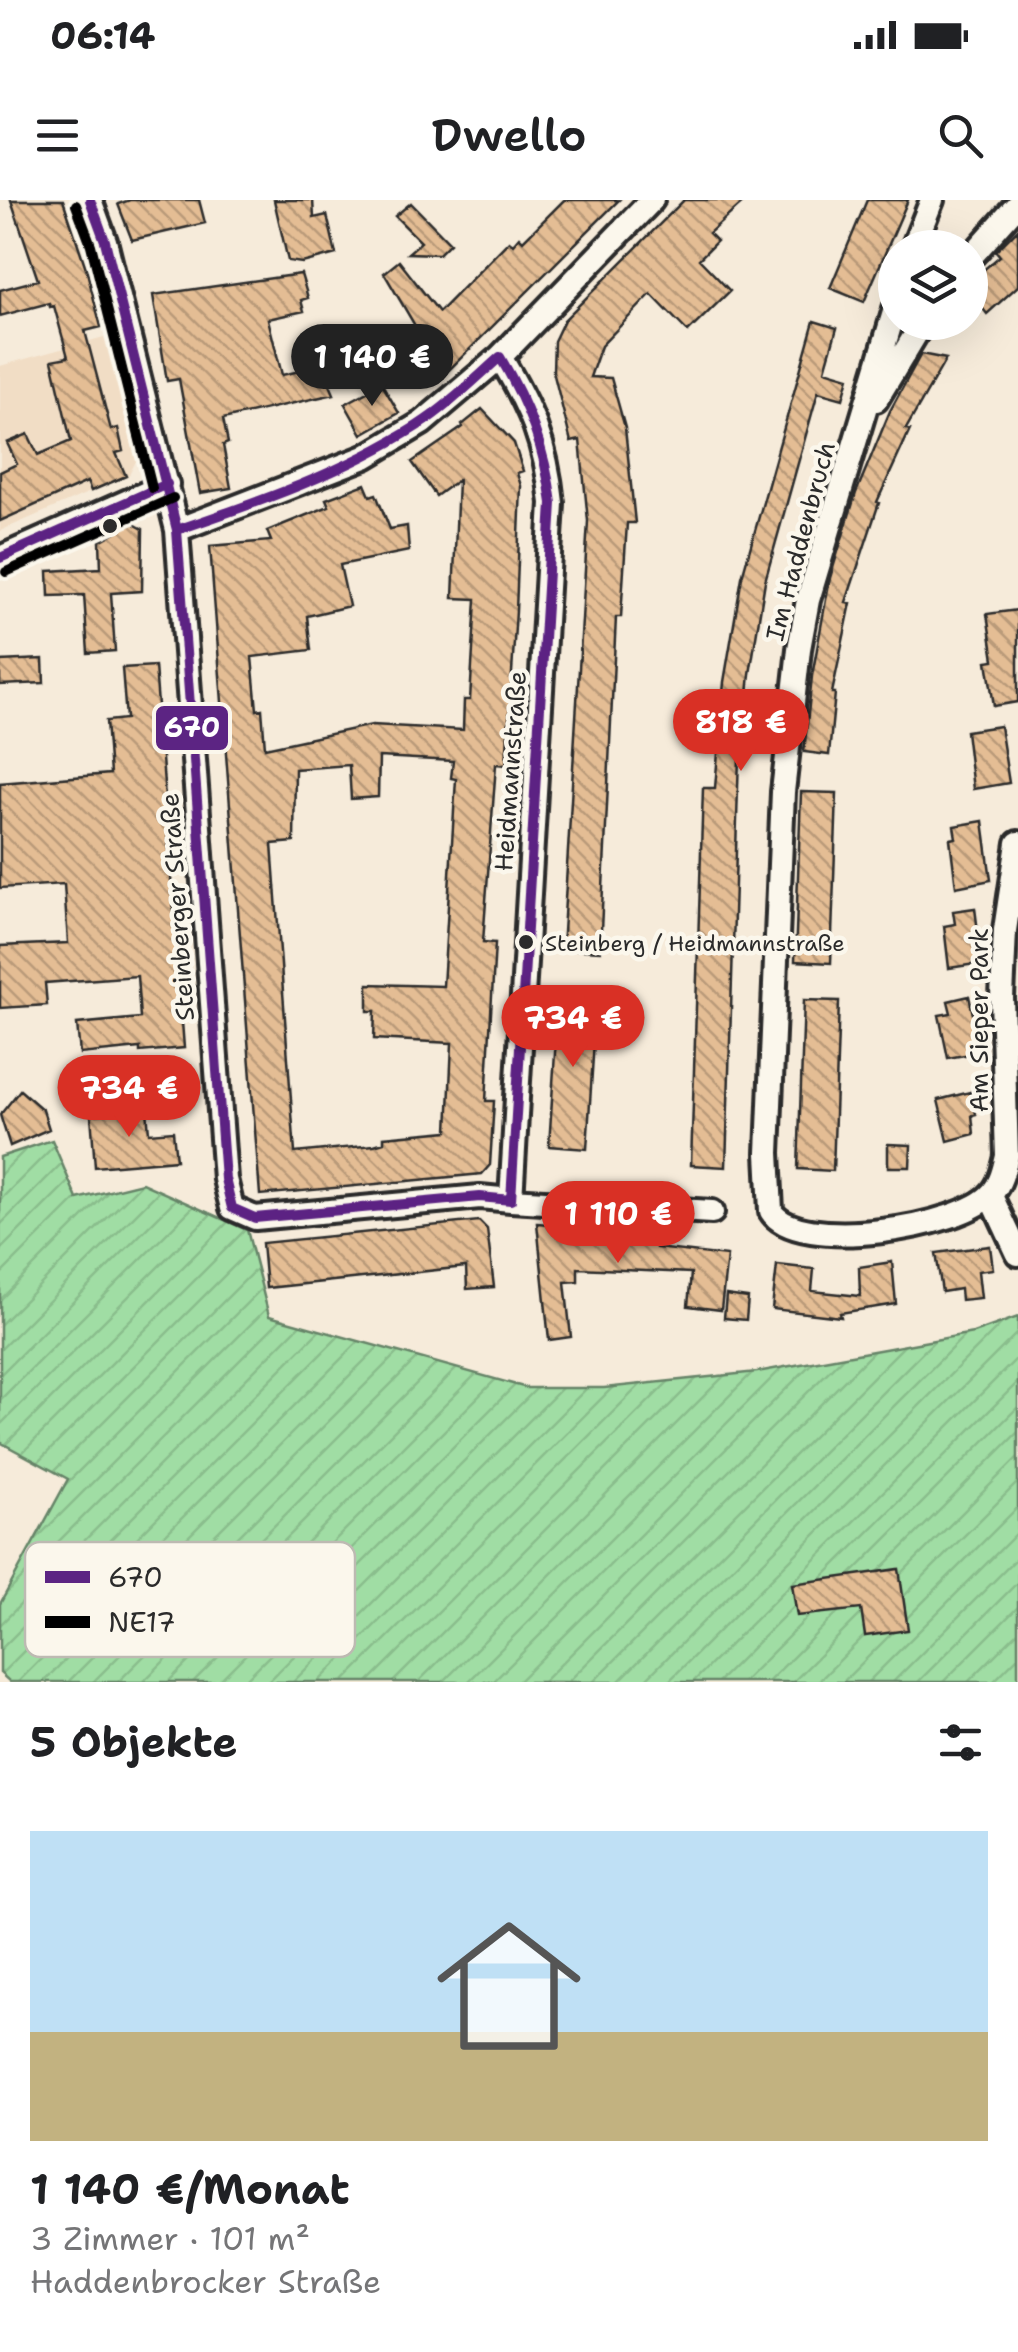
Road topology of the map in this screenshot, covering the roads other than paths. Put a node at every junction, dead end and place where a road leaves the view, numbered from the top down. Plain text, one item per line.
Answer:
1 (90, 200) edge
2 (652, 200) edge
3 (932, 200) edge
4 (1018, 204) edge
5 (920, 230) edge
6 (988, 238) edge
7 (885, 340) edge
8 (912, 340) edge
9 (500, 357) junction
10 (859, 428) junction
11 (167, 484) junction
12 (177, 530) junction
13 (0, 558) edge
14 (1018, 843) edge
15 (991, 1196) junction
16 (511, 1200) junction
17 (712, 1212) dead end
18 (1018, 1254) edge

1 - 11 street, Steinberger Straße
2 - 9 street
3 - 5 street
4 - 6 street
7 - 10 street, Im Haddenbruch
8 - 10 street
9 - 12 street
9 - 16 street, Heidmannstraße
10 - 15 street, Im Haddenbruch
11 - 12 street, Steinberger Straße
11 - 13 street
12 - 16 street, Steinberger Straße
14 - 15 street, Am Sieper Park
15 - 18 street
16 - 17 street

